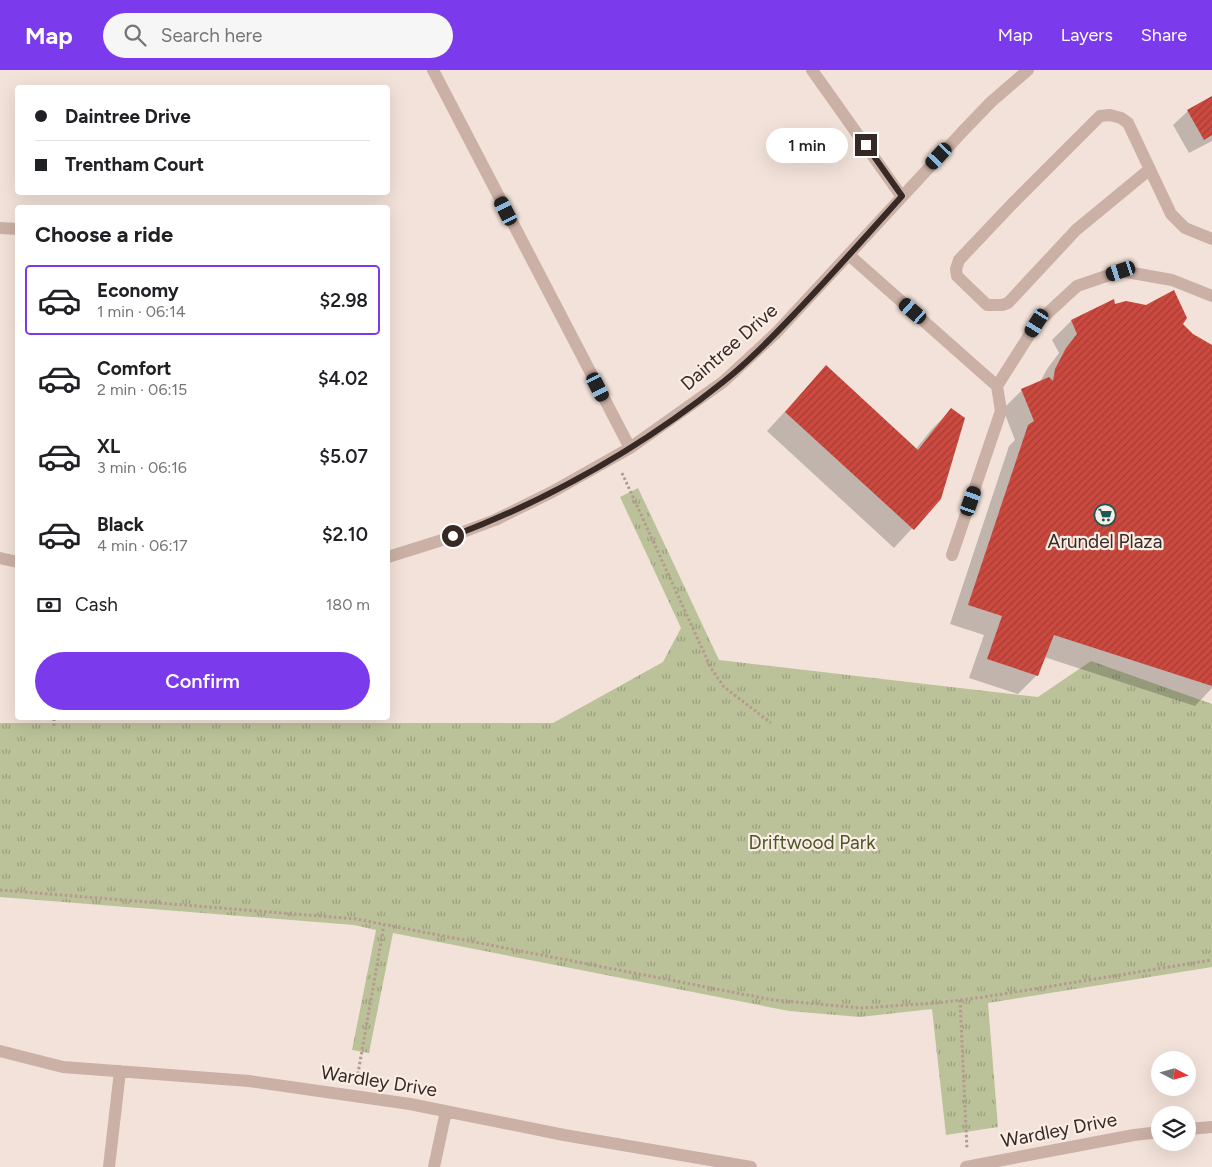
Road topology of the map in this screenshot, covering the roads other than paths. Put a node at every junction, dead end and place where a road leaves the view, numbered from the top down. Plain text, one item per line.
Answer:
1 (433, 70) edge
2 (812, 70) edge
3 (1028, 70) edge
4 (1150, 169) junction
5 (902, 196) junction
6 (0, 228) edge
7 (15, 229) edge
8 (1212, 239) edge
9 (849, 255) junction
10 (1212, 296) edge
11 (997, 386) junction
12 (630, 448) junction
13 (390, 555) edge
14 (952, 555) dead end
15 (0, 558) edge
16 (15, 561) edge
17 (0, 1051) edge
18 (120, 1072) junction
19 (446, 1111) junction
20 (1212, 1127) edge
21 (1196, 1128) edge
22 (1151, 1133) edge
23 (110, 1167) edge
24 (434, 1167) edge
25 (751, 1167) edge
26 (967, 1167) edge

1 - 12 street
2 - 5 street
3 - 5 street, Daintree Drive
4 - 4 street
4 - 8 street
5 - 9 street, Daintree Drive
6 - 7 street
9 - 11 street
9 - 12 street, Daintree Drive
10 - 11 street
11 - 14 street
12 - 13 street, Daintree Drive
15 - 16 street
17 - 18 street, Wardley Drive
18 - 19 street, Wardley Drive
18 - 23 street
19 - 24 street
19 - 25 street, Wardley Drive
20 - 21 street
22 - 26 street, Wardley Drive

